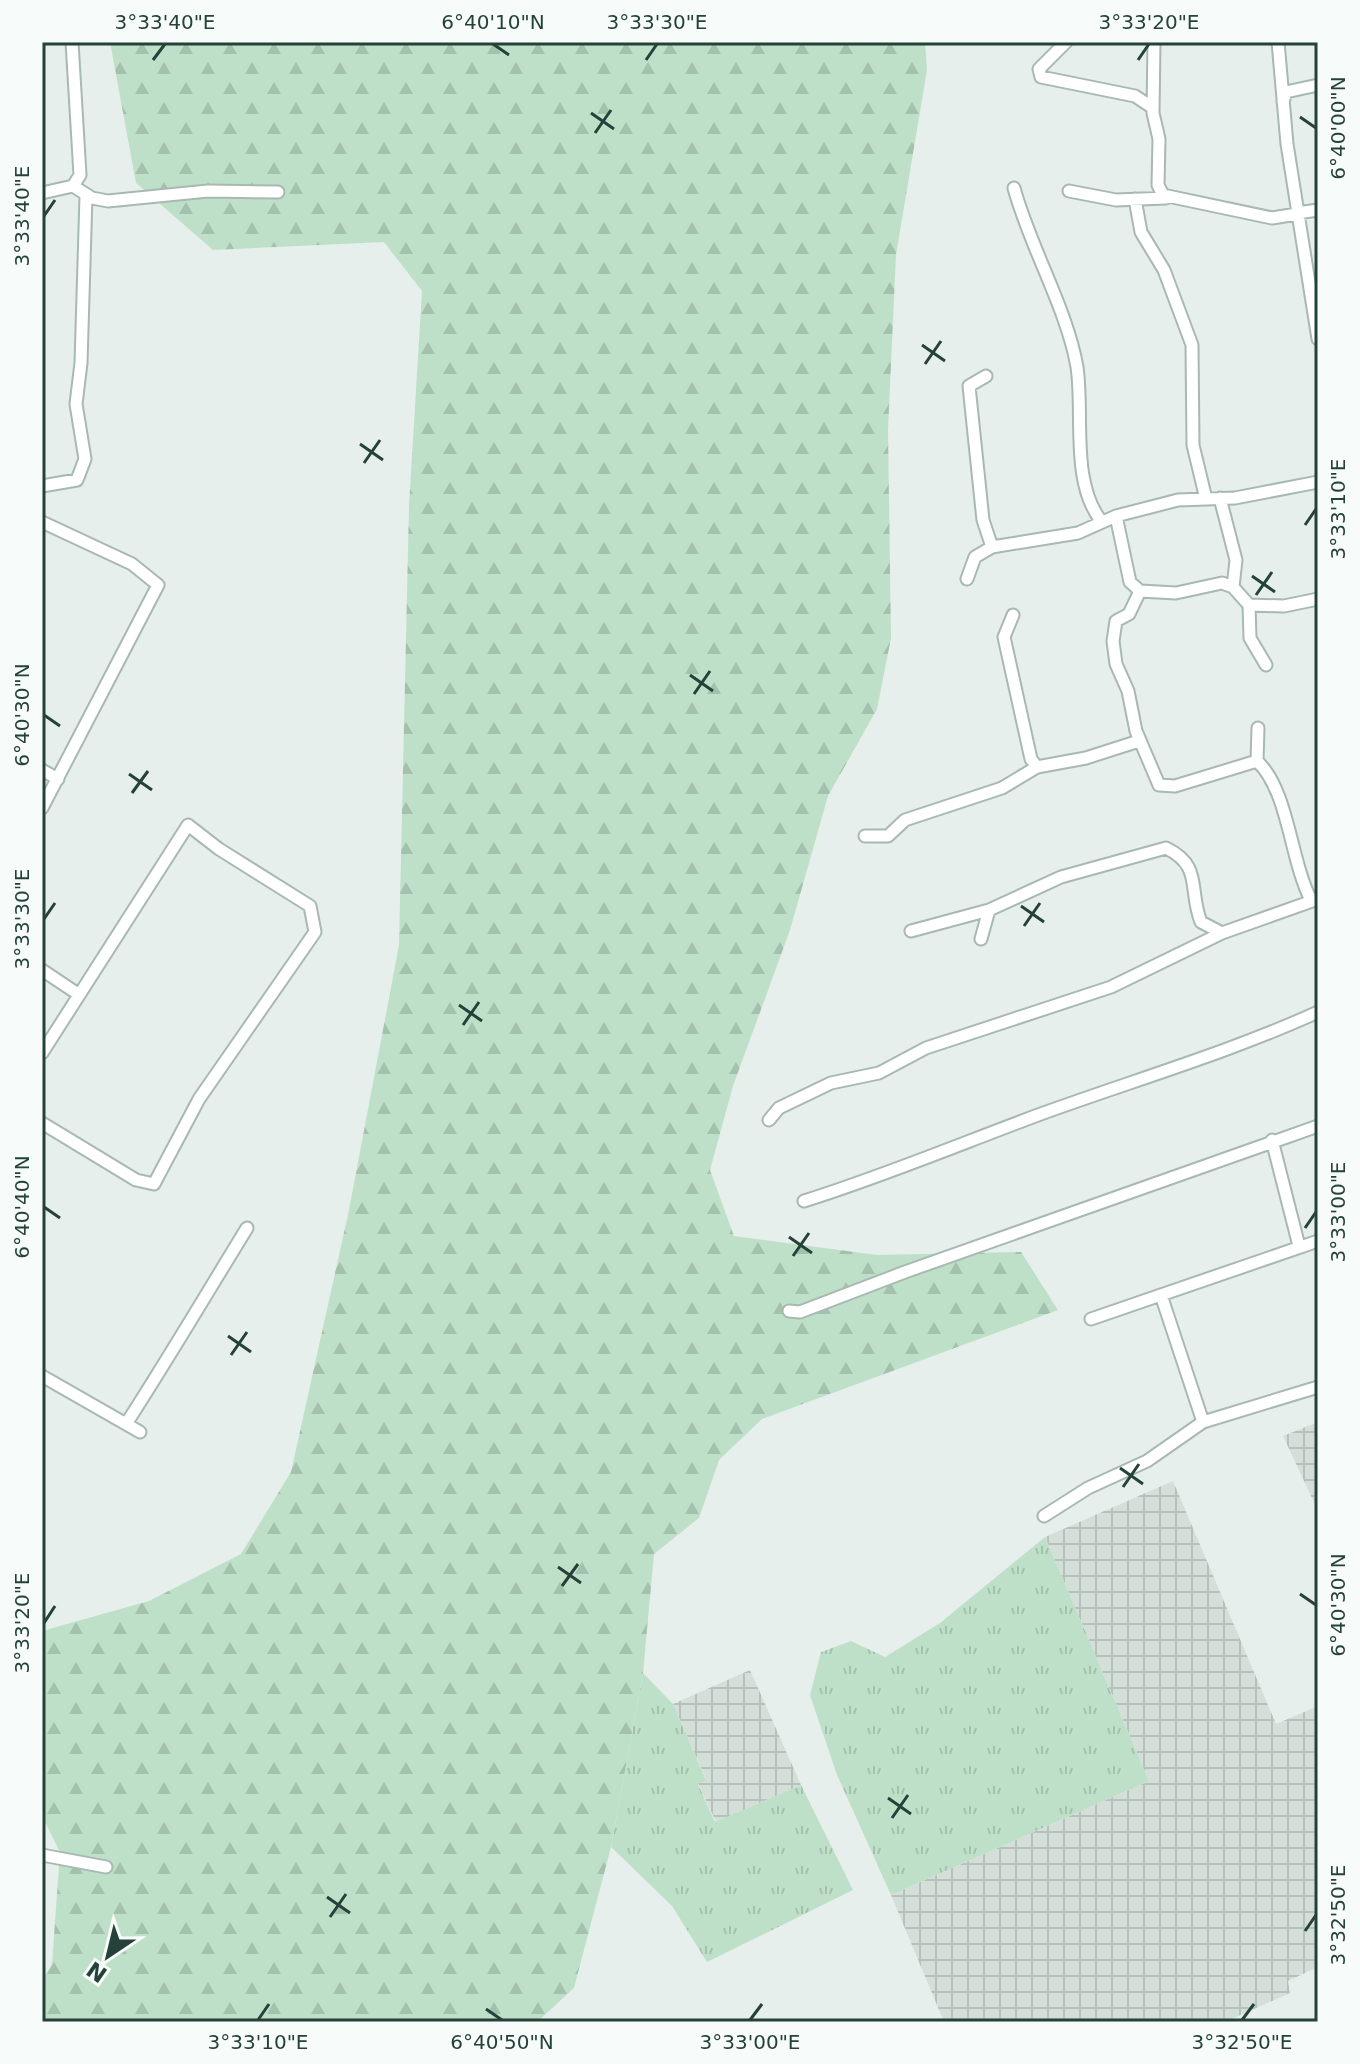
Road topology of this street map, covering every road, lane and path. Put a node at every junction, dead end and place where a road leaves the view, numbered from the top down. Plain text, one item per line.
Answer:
1 (72, 42) edge
2 (1066, 42) edge
3 (1154, 42) edge
4 (1278, 42) edge
5 (1279, 78) junction
6 (1318, 85) edge
7 (1297, 88) junction
8 (1283, 103) junction
9 (1153, 108) junction
10 (73, 186) junction
11 (1014, 188) dead end
12 (1069, 191) dead end
13 (278, 192) dead end
14 (42, 193) edge
15 (86, 196) junction
16 (1166, 198) junction
17 (1135, 199) junction
18 (1318, 210) edge
19 (1297, 213) junction
20 (1318, 339) edge
21 (986, 376) dead end
22 (1318, 482) edge
23 (42, 486) edge
24 (1220, 498) junction
25 (1206, 499) junction
26 (1116, 516) junction
27 (42, 522) edge
28 (1102, 522) junction
29 (992, 547) junction
30 (967, 579) dead end
31 (1233, 587) junction
32 (1140, 591) junction
33 (1318, 599) edge
34 (1249, 605) junction
35 (1013, 615) dead end
36 (1266, 665) dead end
37 (1258, 728) dead end
38 (1139, 741) junction
39 (1257, 761) junction
40 (1037, 767) junction
41 (42, 770) edge
42 (58, 779) junction
43 (42, 808) edge
44 (865, 836) dead end
45 (1315, 900) edge
46 (989, 910) junction
47 (911, 931) dead end
48 (1222, 933) junction
49 (981, 939) dead end
50 (42, 970) edge
51 (78, 994) junction
52 (1318, 1012) edge
53 (42, 1053) edge
54 (769, 1120) dead end
55 (42, 1123) edge
56 (1318, 1126) edge
57 (1272, 1140) junction
58 (804, 1201) dead end
59 (247, 1228) dead end
60 (1318, 1241) edge
61 (1299, 1246) junction
62 (1161, 1295) junction
63 (789, 1311) dead end
64 (1091, 1319) dead end
65 (42, 1376) edge
66 (1318, 1387) edge
67 (1203, 1422) junction
68 (126, 1424) junction
69 (140, 1432) dead end
70 (1044, 1516) dead end
71 (42, 1855) edge
72 (106, 1867) dead end

1 - 10 street
2 - 9 street
3 - 9 street
4 - 5 street
5 - 7 street
5 - 8 street
6 - 7 street
7 - 8 street
8 - 19 street
9 - 16 street
10 - 14 street
10 - 15 street
11 - 28 street
12 - 17 street
13 - 15 street
15 - 23 street
16 - 17 street
16 - 19 street
17 - 25 street
18 - 19 street
19 - 20 street
21 - 29 street
22 - 24 street
24 - 25 street
24 - 31 street
25 - 26 street
26 - 28 street
26 - 32 street
27 - 42 street
28 - 29 street
29 - 30 street
31 - 32 street
31 - 34 street
32 - 38 street
33 - 34 street
34 - 36 street
35 - 40 street
37 - 39 street
38 - 39 street
38 - 40 street
39 - 45 street
40 - 44 street
41 - 42 street
42 - 43 street
45 - 48 street
46 - 47 street
46 - 48 street
46 - 49 street
48 - 54 street
50 - 51 street
51 - 53 street
51 - 55 street
52 - 58 street
56 - 57 street
57 - 61 street
57 - 63 street
59 - 68 street
60 - 61 street
61 - 62 street
62 - 64 street
62 - 67 street
65 - 68 street
66 - 67 street
67 - 70 street
68 - 69 street
71 - 72 street

